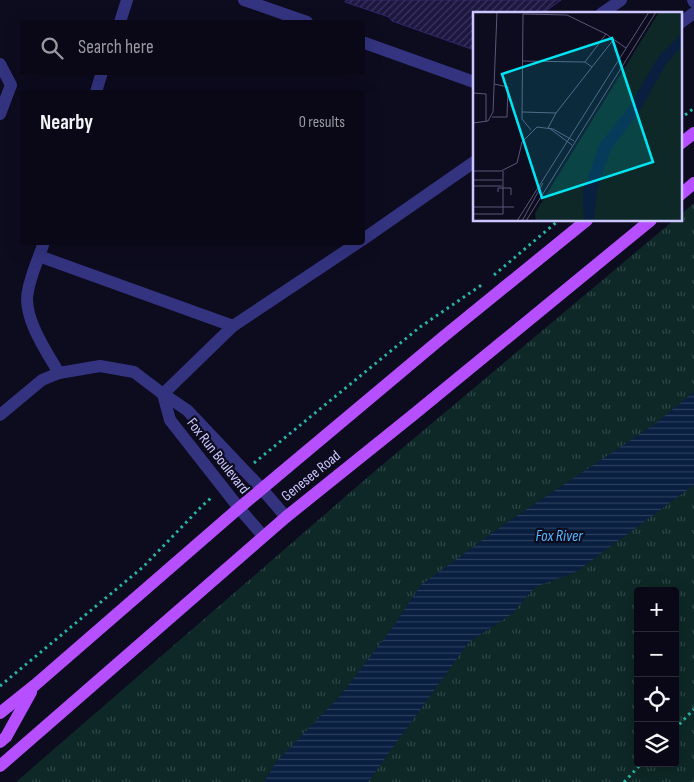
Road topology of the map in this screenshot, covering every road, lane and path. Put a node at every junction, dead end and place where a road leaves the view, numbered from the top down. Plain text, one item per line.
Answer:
1 (127, 0) edge
2 (244, 0) edge
3 (621, 0) edge
4 (604, 12) edge
5 (694, 14) edge
6 (121, 20) edge
7 (301, 20) edge
8 (682, 22) edge
9 (365, 43) edge
10 (0, 64) edge
11 (101, 75) edge
12 (473, 82) edge
13 (97, 90) edge
14 (694, 108) edge
15 (0, 114) edge
16 (682, 117) edge
17 (694, 133) edge
18 (682, 142) edge
19 (473, 163) edge
20 (694, 183) edge
21 (682, 193) edge
22 (559, 221) edge
23 (586, 221) edge
24 (650, 221) edge
25 (365, 238) edge
26 (43, 245) edge
27 (354, 245) edge
28 (40, 256) junction
29 (233, 326) junction
30 (59, 372) junction
31 (162, 394) junction
32 (0, 415) edge
33 (271, 449) dead end
34 (262, 489) junction
35 (201, 507) dead end
36 (239, 508) junction
37 (286, 517) junction
38 (263, 536) junction
39 (35, 685) junction
40 (0, 686) edge
41 (694, 709) edge
42 (0, 713) edge
43 (679, 725) edge
44 (0, 742) edge
45 (0, 766) edge
46 (638, 767) edge
47 (624, 782) edge

1 - 6 lane
2 - 7 lane
3 - 4 lane
5 - 8 lane
9 - 12 lane
10 - 15 lane
11 - 13 lane
14 - 16 path
17 - 18 main road
19 - 25 lane
20 - 21 main road
22 - 33 path
23 - 34 main road, Genesee Road
24 - 37 main road, Genesee Road
26 - 28 lane
27 - 29 lane
28 - 29 lane
28 - 30 lane
29 - 31 lane
30 - 31 lane, Fox Run Boulevard
30 - 32 lane, Fox Run Boulevard
31 - 34 lane, Fox Run Boulevard
31 - 36 lane, Fox Run Boulevard
34 - 36 main road, Genesee Road
34 - 37 lane, Fox Run Boulevard
35 - 40 path
36 - 38 lane, Fox Run Boulevard
36 - 39 main road, Genesee Road
37 - 38 main road, Genesee Road
38 - 45 main road, Genesee Road
39 - 42 main road, Genesee Road
39 - 44 main road
41 - 43 path
46 - 47 path

